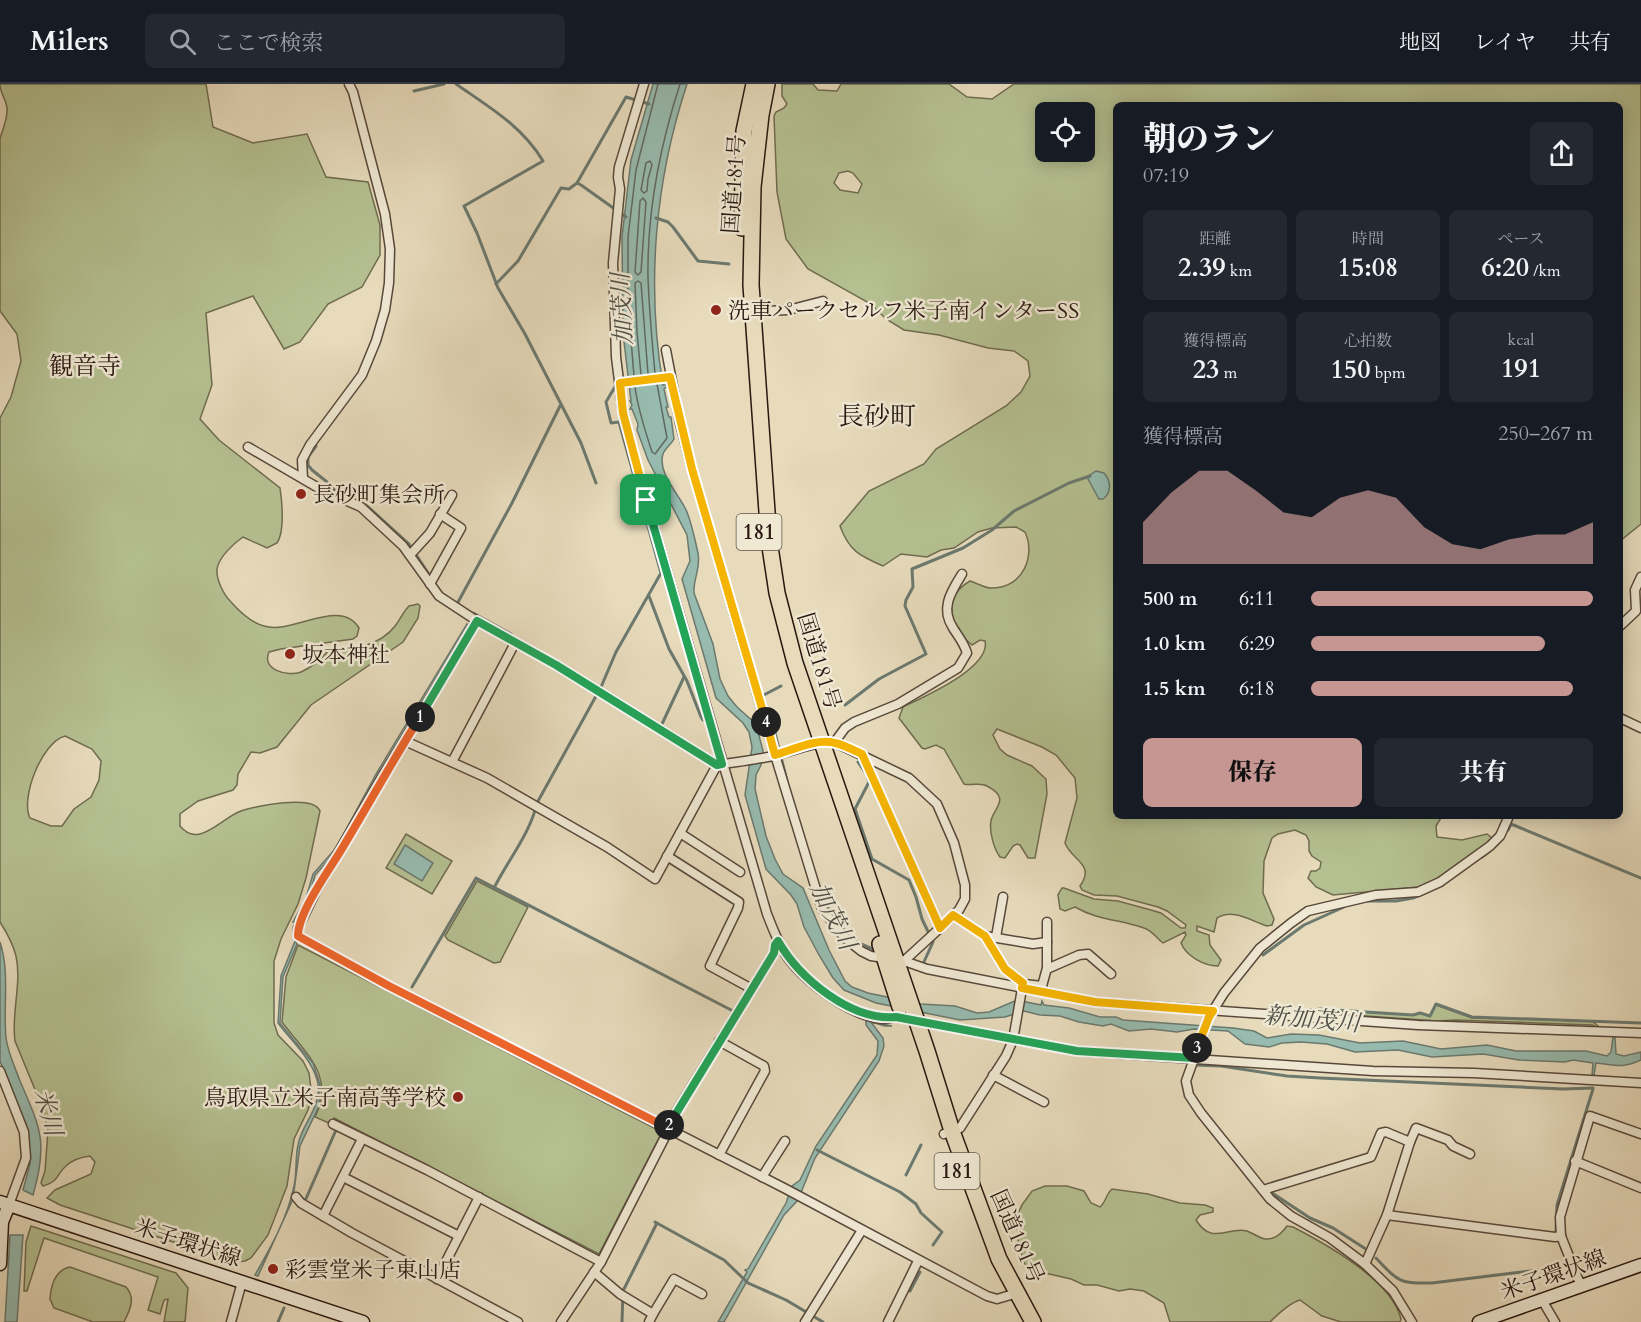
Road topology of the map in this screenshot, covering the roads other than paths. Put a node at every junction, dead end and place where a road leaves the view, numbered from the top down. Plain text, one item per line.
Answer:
1 (349, 84) edge
2 (644, 84) edge
3 (754, 84) edge
4 (767, 84) edge
5 (823, 301) dead end
6 (749, 312) junction
7 (666, 350) dead end
8 (666, 377) junction
9 (622, 383) junction
10 (248, 447) dead end
11 (303, 478) junction
12 (452, 495) dead end
13 (441, 514) junction
14 (410, 555) junction
15 (962, 574) dead end
16 (1641, 577) edge
17 (430, 584) junction
18 (477, 621) junction
19 (1623, 624) edge
20 (516, 643) junction
21 (1623, 719) edge
22 (1641, 728) edge
23 (405, 741) junction
24 (823, 743) junction
25 (862, 754) junction
26 (774, 756) junction
27 (452, 762) junction
28 (723, 764) junction
29 (1508, 819) edge
30 (680, 833) junction
31 (668, 856) junction
32 (740, 872) dead end
33 (1003, 897) dead end
34 (953, 915) junction
35 (1047, 922) dead end
36 (940, 928) junction
37 (985, 936) junction
38 (996, 937) junction
39 (778, 941) junction
40 (1047, 942) junction
41 (894, 959) junction
42 (1047, 969) junction
43 (1111, 974) dead end
44 (1022, 988) junction
45 (752, 989) junction
46 (1211, 1014) junction
47 (909, 1018) junction
48 (1641, 1033) edge
49 (1013, 1038) junction
50 (719, 1041) junction
51 (1195, 1056) junction
52 (0, 1071) edge
53 (993, 1075) junction
54 (1641, 1083) edge
55 (1044, 1102) dead end
56 (333, 1124) dead end
57 (668, 1128) junction
58 (948, 1132) junction
59 (1641, 1134) edge
60 (362, 1139) junction
61 (785, 1141) dead end
62 (1410, 1142) junction
63 (1470, 1154) dead end
64 (719, 1155) junction
65 (1575, 1161) junction
66 (343, 1177) junction
67 (762, 1177) junction
68 (1641, 1188) edge
69 (1263, 1190) junction
70 (296, 1197) dead end
71 (479, 1197) junction
72 (4, 1203) edge
73 (1387, 1215) junction
74 (324, 1216) junction
75 (862, 1230) junction
76 (459, 1236) junction
77 (1561, 1236) junction
78 (918, 1261) junction
79 (602, 1262) junction
80 (0, 1264) edge
81 (1365, 1264) junction
82 (1641, 1265) edge
83 (594, 1272) junction
84 (437, 1278) junction
85 (242, 1282) junction
86 (1583, 1286) junction
87 (702, 1294) dead end
88 (1014, 1294) junction
89 (1542, 1300) junction
90 (651, 1318) edge
91 (231, 1322) edge
92 (363, 1322) edge
93 (518, 1322) edge
94 (561, 1322) edge
95 (805, 1322) edge
96 (888, 1322) edge
97 (1023, 1322) edge
98 (1033, 1322) edge
99 (1412, 1322) edge
100 (1479, 1322) edge
101 (1556, 1322) edge

1 - 11 street
2 - 9 street
3 - 6 highway, 国道181号 / 181
4 - 6 highway, 国道181号 / 181
5 - 6 street
6 - 24 highway, 国道181号 / 181
7 - 8 street
8 - 9 street
8 - 26 street
9 - 28 street
10 - 11 street
11 - 14 street
12 - 13 street
13 - 14 street
13 - 17 street
14 - 17 street
15 - 24 street
16 - 19 street
17 - 18 street
18 - 20 street
18 - 23 street
20 - 27 street
20 - 28 street
21 - 22 street
23 - 27 street
23 - 57 street
24 - 25 street
24 - 26 street
24 - 41 highway, 国道181号 / 181
25 - 34 street
25 - 36 street
26 - 28 street
26 - 41 street
27 - 31 street
28 - 30 street
28 - 39 street
29 - 46 street
30 - 31 street
30 - 32 street
31 - 45 street
33 - 38 street
34 - 36 street
34 - 37 street
35 - 40 street
36 - 41 street
37 - 38 street
37 - 44 street
38 - 40 street
39 - 45 street
39 - 47 street
40 - 42 street
41 - 44 street
41 - 47 highway, 国道181号 / 181
42 - 43 street
42 - 44 street
44 - 46 street
44 - 49 street
45 - 50 street
46 - 48 street
46 - 51 street
47 - 49 street
47 - 58 highway, 国道181号 / 181
49 - 51 street
49 - 53 street
50 - 57 street
50 - 64 street
51 - 54 street
51 - 69 street
52 - 72 street
53 - 55 street
53 - 58 street
56 - 60 street
57 - 64 street
57 - 79 street
58 - 88 highway, 国道181号 / 181
59 - 65 street
60 - 66 street
60 - 71 street
61 - 67 street
62 - 63 street
62 - 69 street
62 - 73 street
64 - 67 street
65 - 68 street
65 - 77 street
66 - 74 street
66 - 76 street
67 - 75 street
69 - 81 street
70 - 74 street
71 - 76 street
71 - 79 street
72 - 80 main road
72 - 85 main road, 米子環状線
73 - 77 street
73 - 81 street
74 - 84 street
75 - 78 street
75 - 95 street
76 - 84 street
77 - 86 street
78 - 88 street
78 - 96 street
79 - 83 street
81 - 99 street
82 - 86 main road, 米子環状線
83 - 90 street
83 - 94 street
84 - 93 street
85 - 91 street
85 - 92 main road, 米子環状線
86 - 89 main road, 米子環状線
87 - 90 street
88 - 97 highway, 国道181号 / 181
88 - 98 highway, 国道181号 / 181
89 - 100 main road, 米子環状線
89 - 101 street

